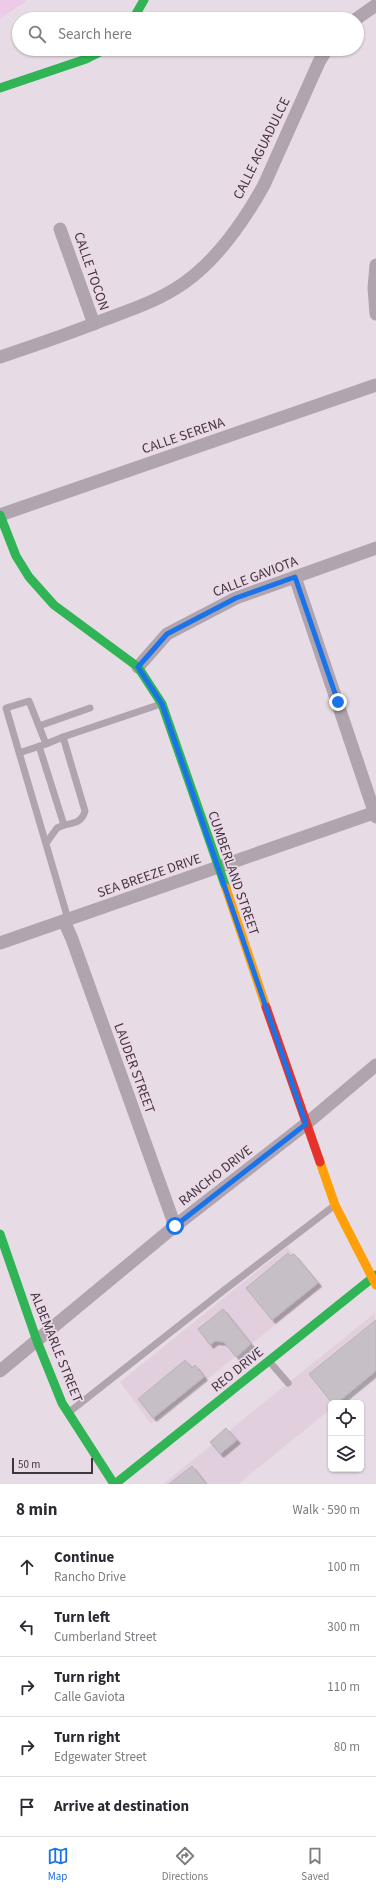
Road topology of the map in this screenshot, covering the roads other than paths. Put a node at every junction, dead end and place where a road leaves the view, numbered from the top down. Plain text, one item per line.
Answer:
1 (144, 0) edge
2 (376, 5) edge
3 (137, 12) edge
4 (364, 13) edge
5 (92, 56) edge
6 (323, 56) edge
7 (0, 88) edge
8 (60, 229) dead end
9 (376, 265) edge
10 (376, 314) edge
11 (94, 324) junction
12 (0, 357) edge
13 (376, 385) edge
14 (0, 515) edge
15 (376, 548) edge
16 (295, 577) junction
17 (138, 667) junction
18 (162, 704) junction
19 (90, 708) dead end
20 (39, 726) junction
21 (63, 738) junction
22 (43, 745) junction
23 (20, 753) junction
24 (375, 814) edge
25 (64, 825) junction
26 (47, 842) junction
27 (217, 868) junction
28 (66, 920) junction
29 (0, 943) edge
30 (376, 1065) edge
31 (306, 1124) junction
32 (335, 1205) junction
33 (175, 1226) junction
34 (0, 1234) edge
35 (374, 1280) edge
36 (37, 1341) junction
37 (269, 1361) junction
38 (0, 1370) edge
39 (288, 1383) dead end
40 (68, 1413) junction
41 (115, 1484) edge

1 - 3 street
2 - 4 street
5 - 7 street
6 - 11 street, CALLE AGUADULCE
8 - 11 street, CALLE TOCON
9 - 10 street
11 - 12 street, CALLE AGUADULCE
13 - 14 street, CALLE SERENA
14 - 17 street, CUMBERLAND STREET
15 - 16 street, CALLE GAVIOTA
16 - 17 street, CALLE GAVIOTA
16 - 24 street
17 - 18 street, CUMBERLAND STREET
18 - 21 lane
18 - 27 street, CUMBERLAND STREET
19 - 20 lane
20 - 22 lane
20 - 23 lane
21 - 22 lane
21 - 25 lane
22 - 23 lane
22 - 25 lane
23 - 26 lane
24 - 27 street, SEA BREEZE DRIVE
25 - 26 lane
26 - 28 lane
27 - 28 street, SEA BREEZE DRIVE
27 - 31 street, CUMBERLAND STREET
28 - 29 street, SEA BREEZE DRIVE
28 - 33 street, LAUDER STREET
30 - 31 street, RANCHO DRIVE
31 - 32 street, CUMBERLAND STREET
31 - 33 street, RANCHO DRIVE
32 - 35 street, CUMBERLAND STREET
32 - 40 lane
33 - 36 street, RANCHO DRIVE
34 - 36 street, ALBEMARLE STREET
35 - 37 street, REO DRIVE
36 - 38 street, RANCHO DRIVE
36 - 40 street, ALBEMARLE STREET
37 - 39 lane
37 - 41 street, REO DRIVE
40 - 41 street, ALBEMARLE STREET

